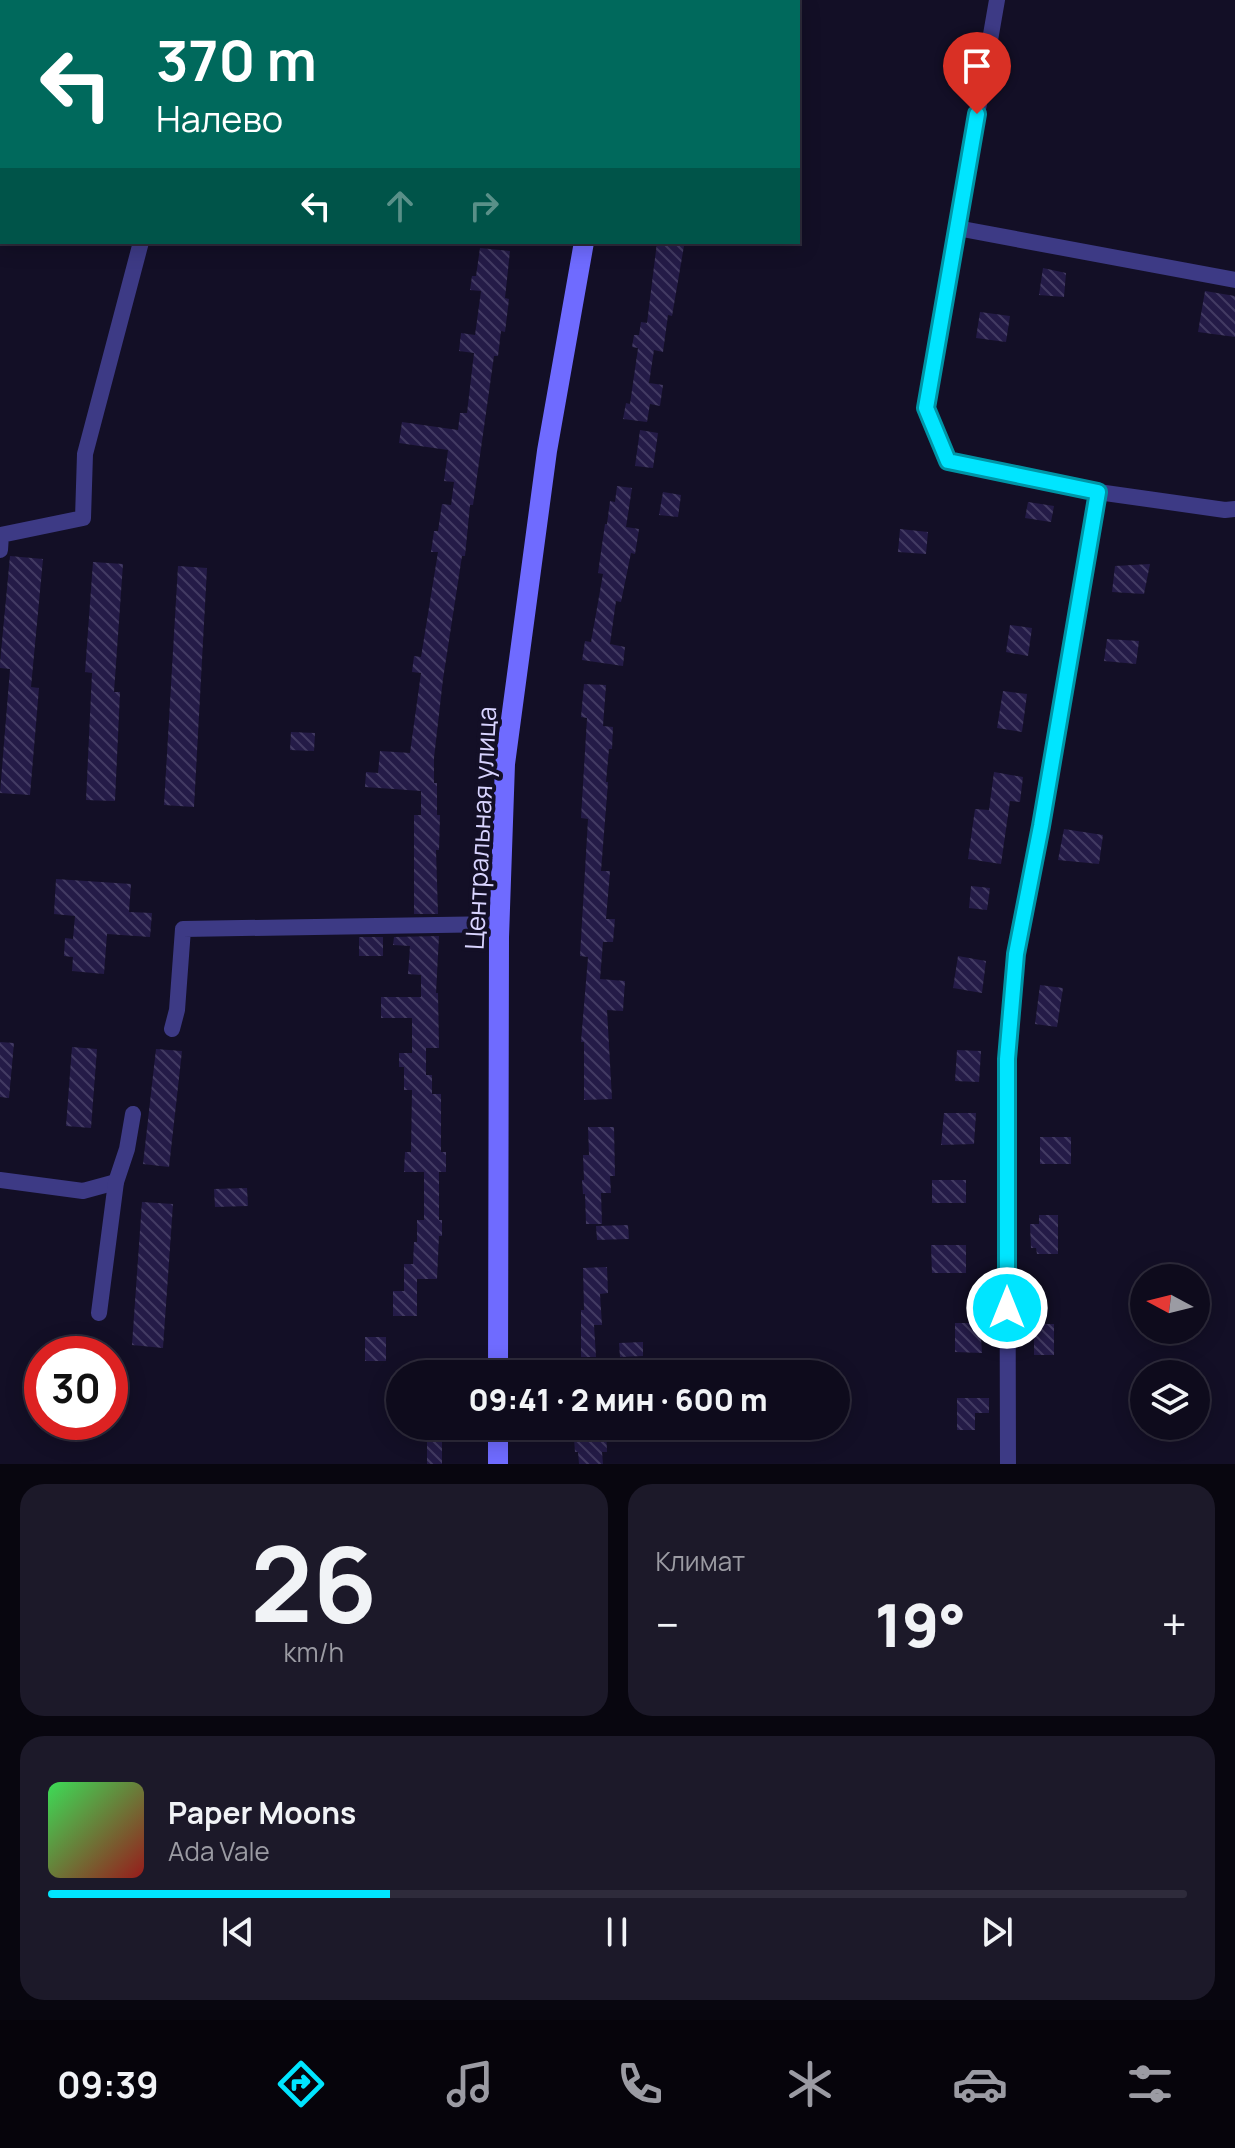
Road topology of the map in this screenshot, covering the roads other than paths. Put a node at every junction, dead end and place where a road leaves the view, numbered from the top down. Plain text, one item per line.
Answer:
1 (997, 0) edge
2 (957, 228) junction
3 (140, 244) edge
4 (584, 244) edge
5 (1235, 280) edge
6 (1098, 492) junction
7 (1235, 509) edge
8 (0, 550) edge
9 (499, 924) junction
10 (172, 1029) dead end
11 (133, 1114) dead end
12 (0, 1180) edge
13 (116, 1182) junction
14 (99, 1313) dead end
15 (498, 1360) edge
16 (498, 1440) edge
17 (498, 1464) edge
18 (1008, 1464) edge

1 - 2 street
2 - 5 street
2 - 6 street
3 - 8 street
4 - 9 street, Центральная улица
6 - 7 street
6 - 18 street
9 - 10 street
9 - 15 street, Центральная улица
11 - 13 street
12 - 13 street
13 - 14 street
16 - 17 street

